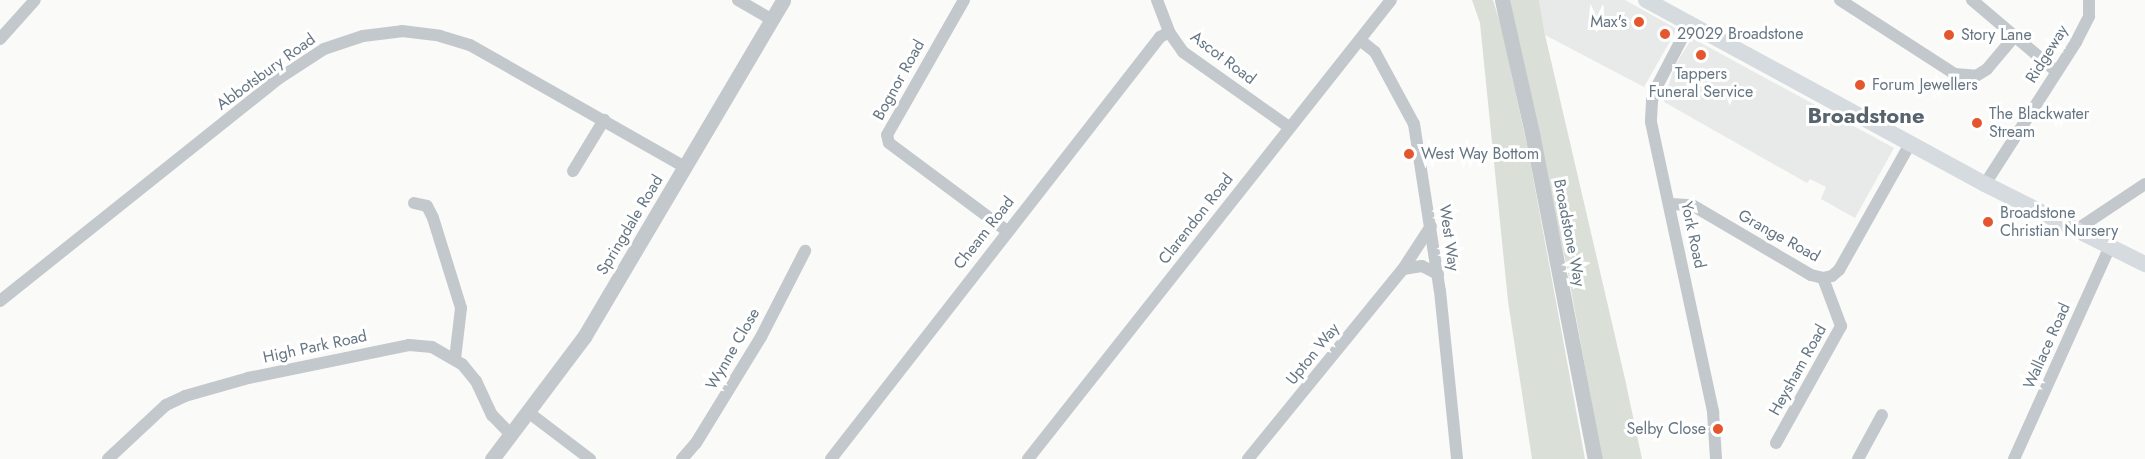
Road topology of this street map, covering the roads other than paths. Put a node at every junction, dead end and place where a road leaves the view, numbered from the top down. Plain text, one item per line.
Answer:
1 (35, 0) edge
2 (738, 0) edge
3 (783, 0) edge
4 (964, 0) edge
5 (1157, 0) edge
6 (1391, 0) edge
7 (1646, 0) edge
8 (1840, 0) edge
9 (1972, 0) edge
10 (2090, 0) edge
11 (1502, 5) edge
12 (772, 20) junction
13 (1689, 25) junction
14 (1169, 32) junction
15 (2014, 37) junction
16 (0, 39) edge
17 (1360, 40) junction
18 (2057, 72) junction
19 (604, 120) junction
20 (1289, 127) junction
21 (1910, 144) junction
22 (685, 167) junction
23 (573, 171) dead end
24 (1985, 184) junction
25 (2145, 184) edge
26 (414, 203) dead end
27 (1670, 204) junction
28 (1431, 226) junction
29 (2076, 230) junction
30 (1007, 231) junction
31 (2110, 246) junction
32 (805, 251) dead end
33 (2145, 264) edge
34 (1403, 269) junction
35 (1438, 274) junction
36 (1823, 278) junction
37 (0, 301) edge
38 (455, 359) junction
39 (528, 412) junction
40 (1882, 415) dead end
41 (511, 435) junction
42 (1776, 443) dead end
43 (108, 459) edge
44 (492, 459) edge
45 (590, 459) edge
46 (682, 459) edge
47 (831, 459) edge
48 (1028, 459) edge
49 (1248, 459) edge
50 (1457, 459) edge
51 (1595, 459) edge
52 (1716, 459) edge
53 (1858, 459) edge
54 (2014, 459) edge

1 - 16 street
2 - 12 street
3 - 12 street, Springdale Road
4 - 30 street, Bognor Road
5 - 14 street, Ascot Road
6 - 17 street, Clarendon Road
7 - 13 main road
8 - 15 street
9 - 15 street
10 - 18 street, Ridgeway
11 - 51 street, Broadstone Way
12 - 22 street, Springdale Road
13 - 21 main road
13 - 27 street, York Road
14 - 20 street, Ascot Road
14 - 30 street, Cheam Road
15 - 18 street
17 - 20 street, Clarendon Road
17 - 28 street, West Way
18 - 24 street, Ridgeway
19 - 22 street, Abbotsbury Road
19 - 23 street
19 - 37 street, Abbotsbury Road
20 - 48 street, Clarendon Road
21 - 24 main road
21 - 36 street, Grange Road
22 - 39 street, Springdale Road
24 - 29 main road
25 - 29 street
26 - 38 street
27 - 36 street, Grange Road
27 - 52 street, York Road
28 - 34 street, Upton Way
28 - 35 street, West Way
29 - 31 main road
30 - 47 street, Cheam Road
31 - 33 main road
31 - 54 street, Wallace Road
32 - 46 street, Wynne Close
34 - 35 street
34 - 49 street, Upton Way
35 - 50 street, West Way
36 - 42 street, Heysham Road
38 - 41 street, High Park Road
38 - 43 street, High Park Road
39 - 41 street, Springdale Road
39 - 45 street
40 - 53 street
41 - 44 street, Springdale Road

